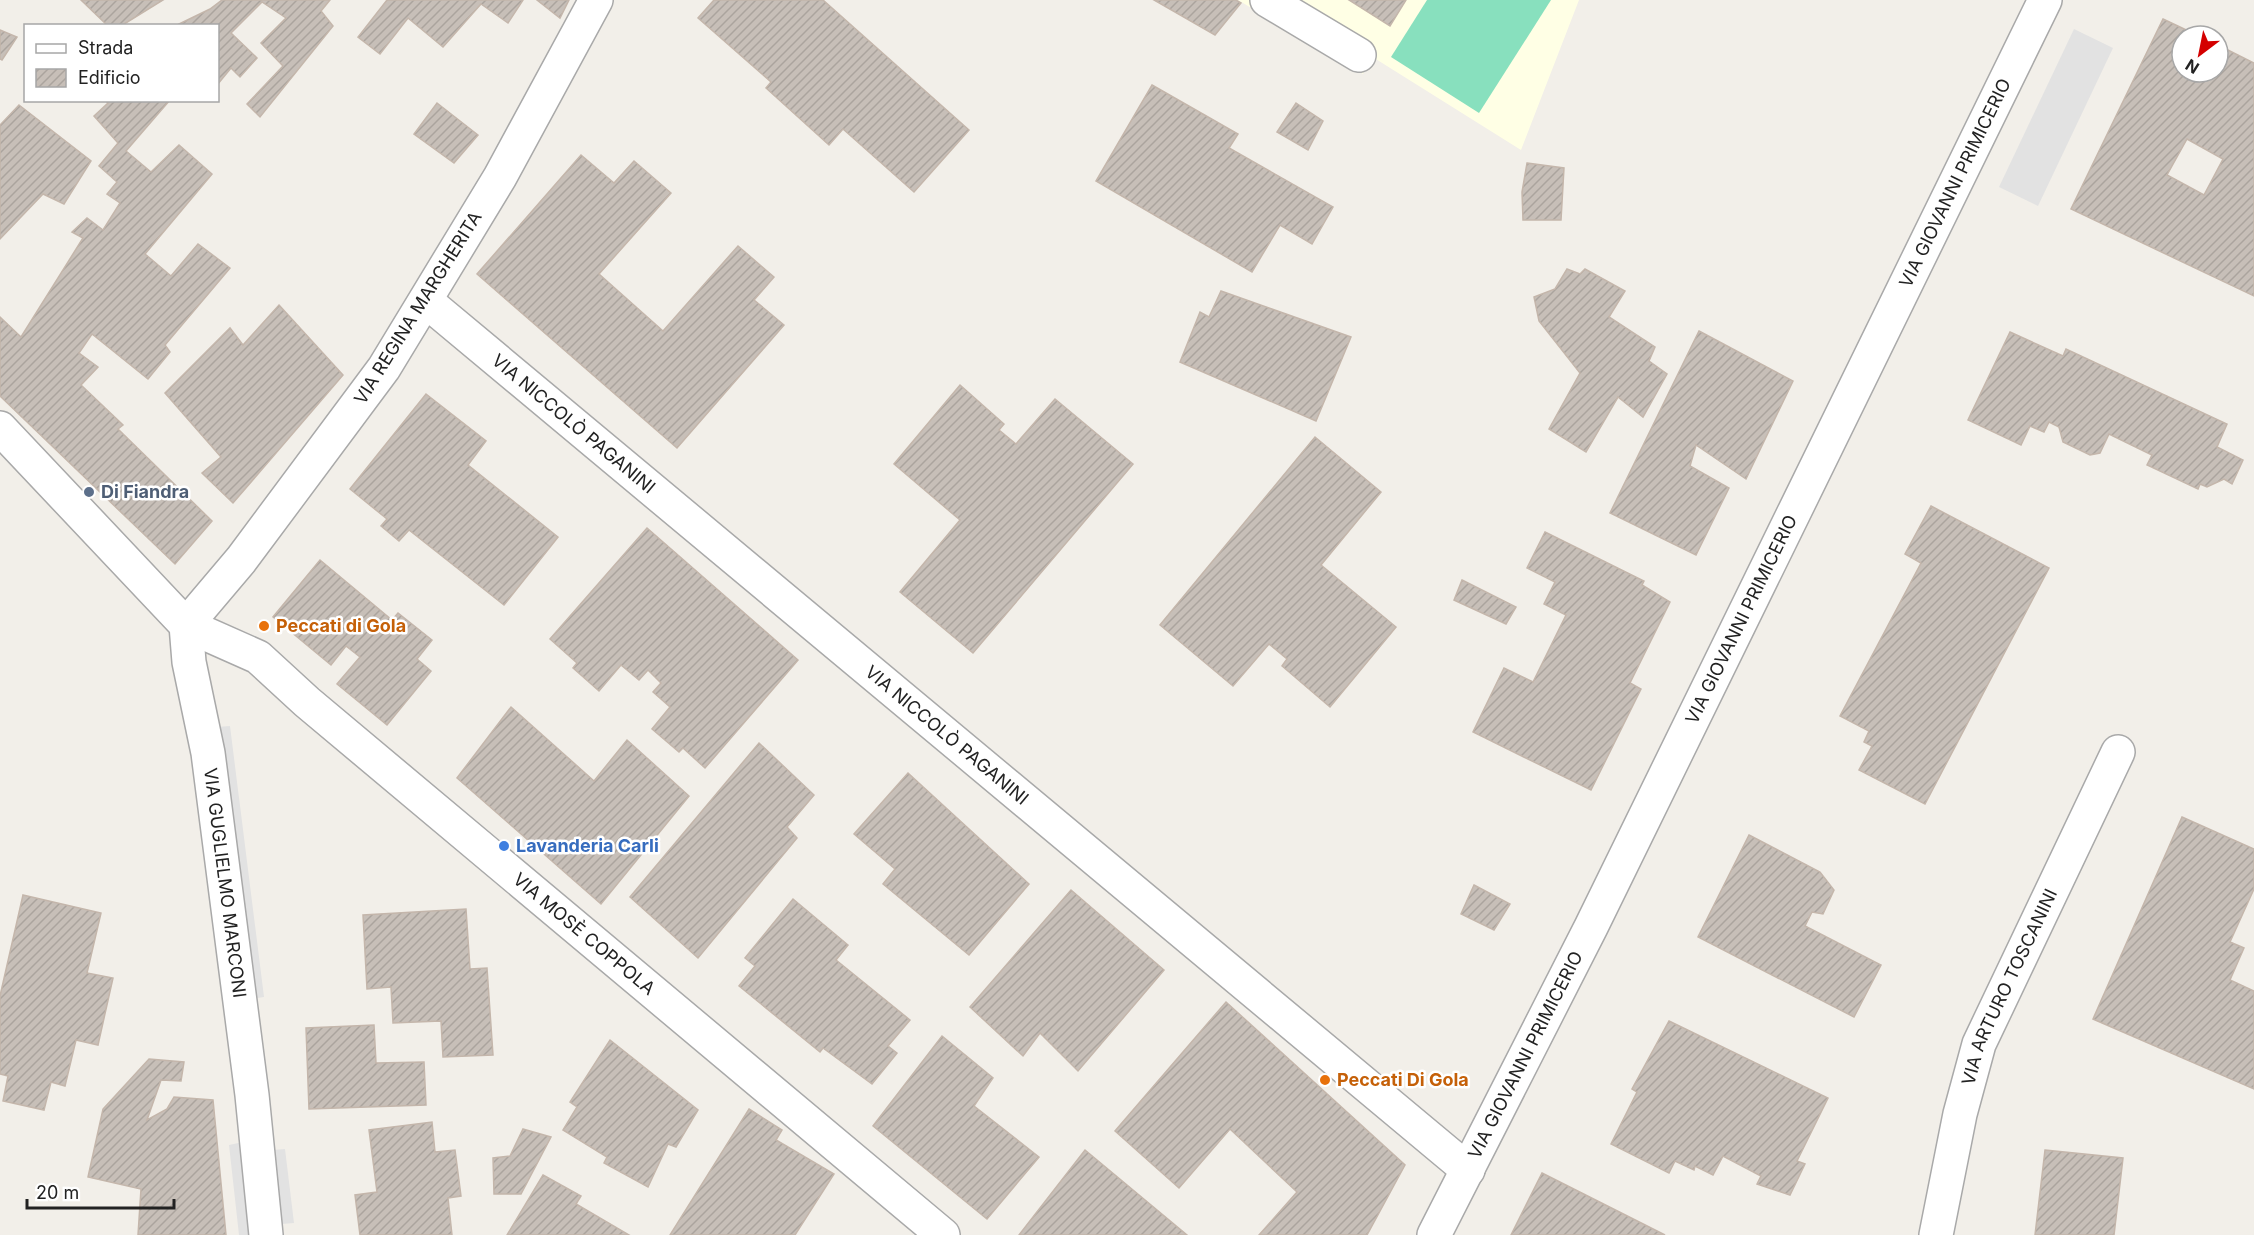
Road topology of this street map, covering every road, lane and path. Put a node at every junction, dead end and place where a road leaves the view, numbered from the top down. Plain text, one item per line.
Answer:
1 (596, 0) edge
2 (1267, 0) edge
3 (2045, 0) edge
4 (1359, 56) dead end
5 (426, 301) junction
6 (0, 428) edge
7 (186, 624) junction
8 (2118, 752) dead end
9 (1468, 1170) junction
10 (266, 1235) edge
11 (943, 1235) edge
12 (1434, 1235) edge
13 (1936, 1235) edge

1 - 5 street, VIA REGINA MARGHERITA
2 - 4 street
3 - 9 street, VIA GIOVANNI PRIMICERIO
5 - 7 street, VIA REGINA MARGHERITA
5 - 9 street, VIA NICCOLÒ PAGANINI
6 - 7 street
7 - 10 street, VIA GUGLIELMO MARCONI
7 - 11 street, VIA MOSÈ COPPOLA
8 - 13 street, VIA ARTURO TOSCANINI
9 - 12 street, VIA GIOVANNI PRIMICERIO

